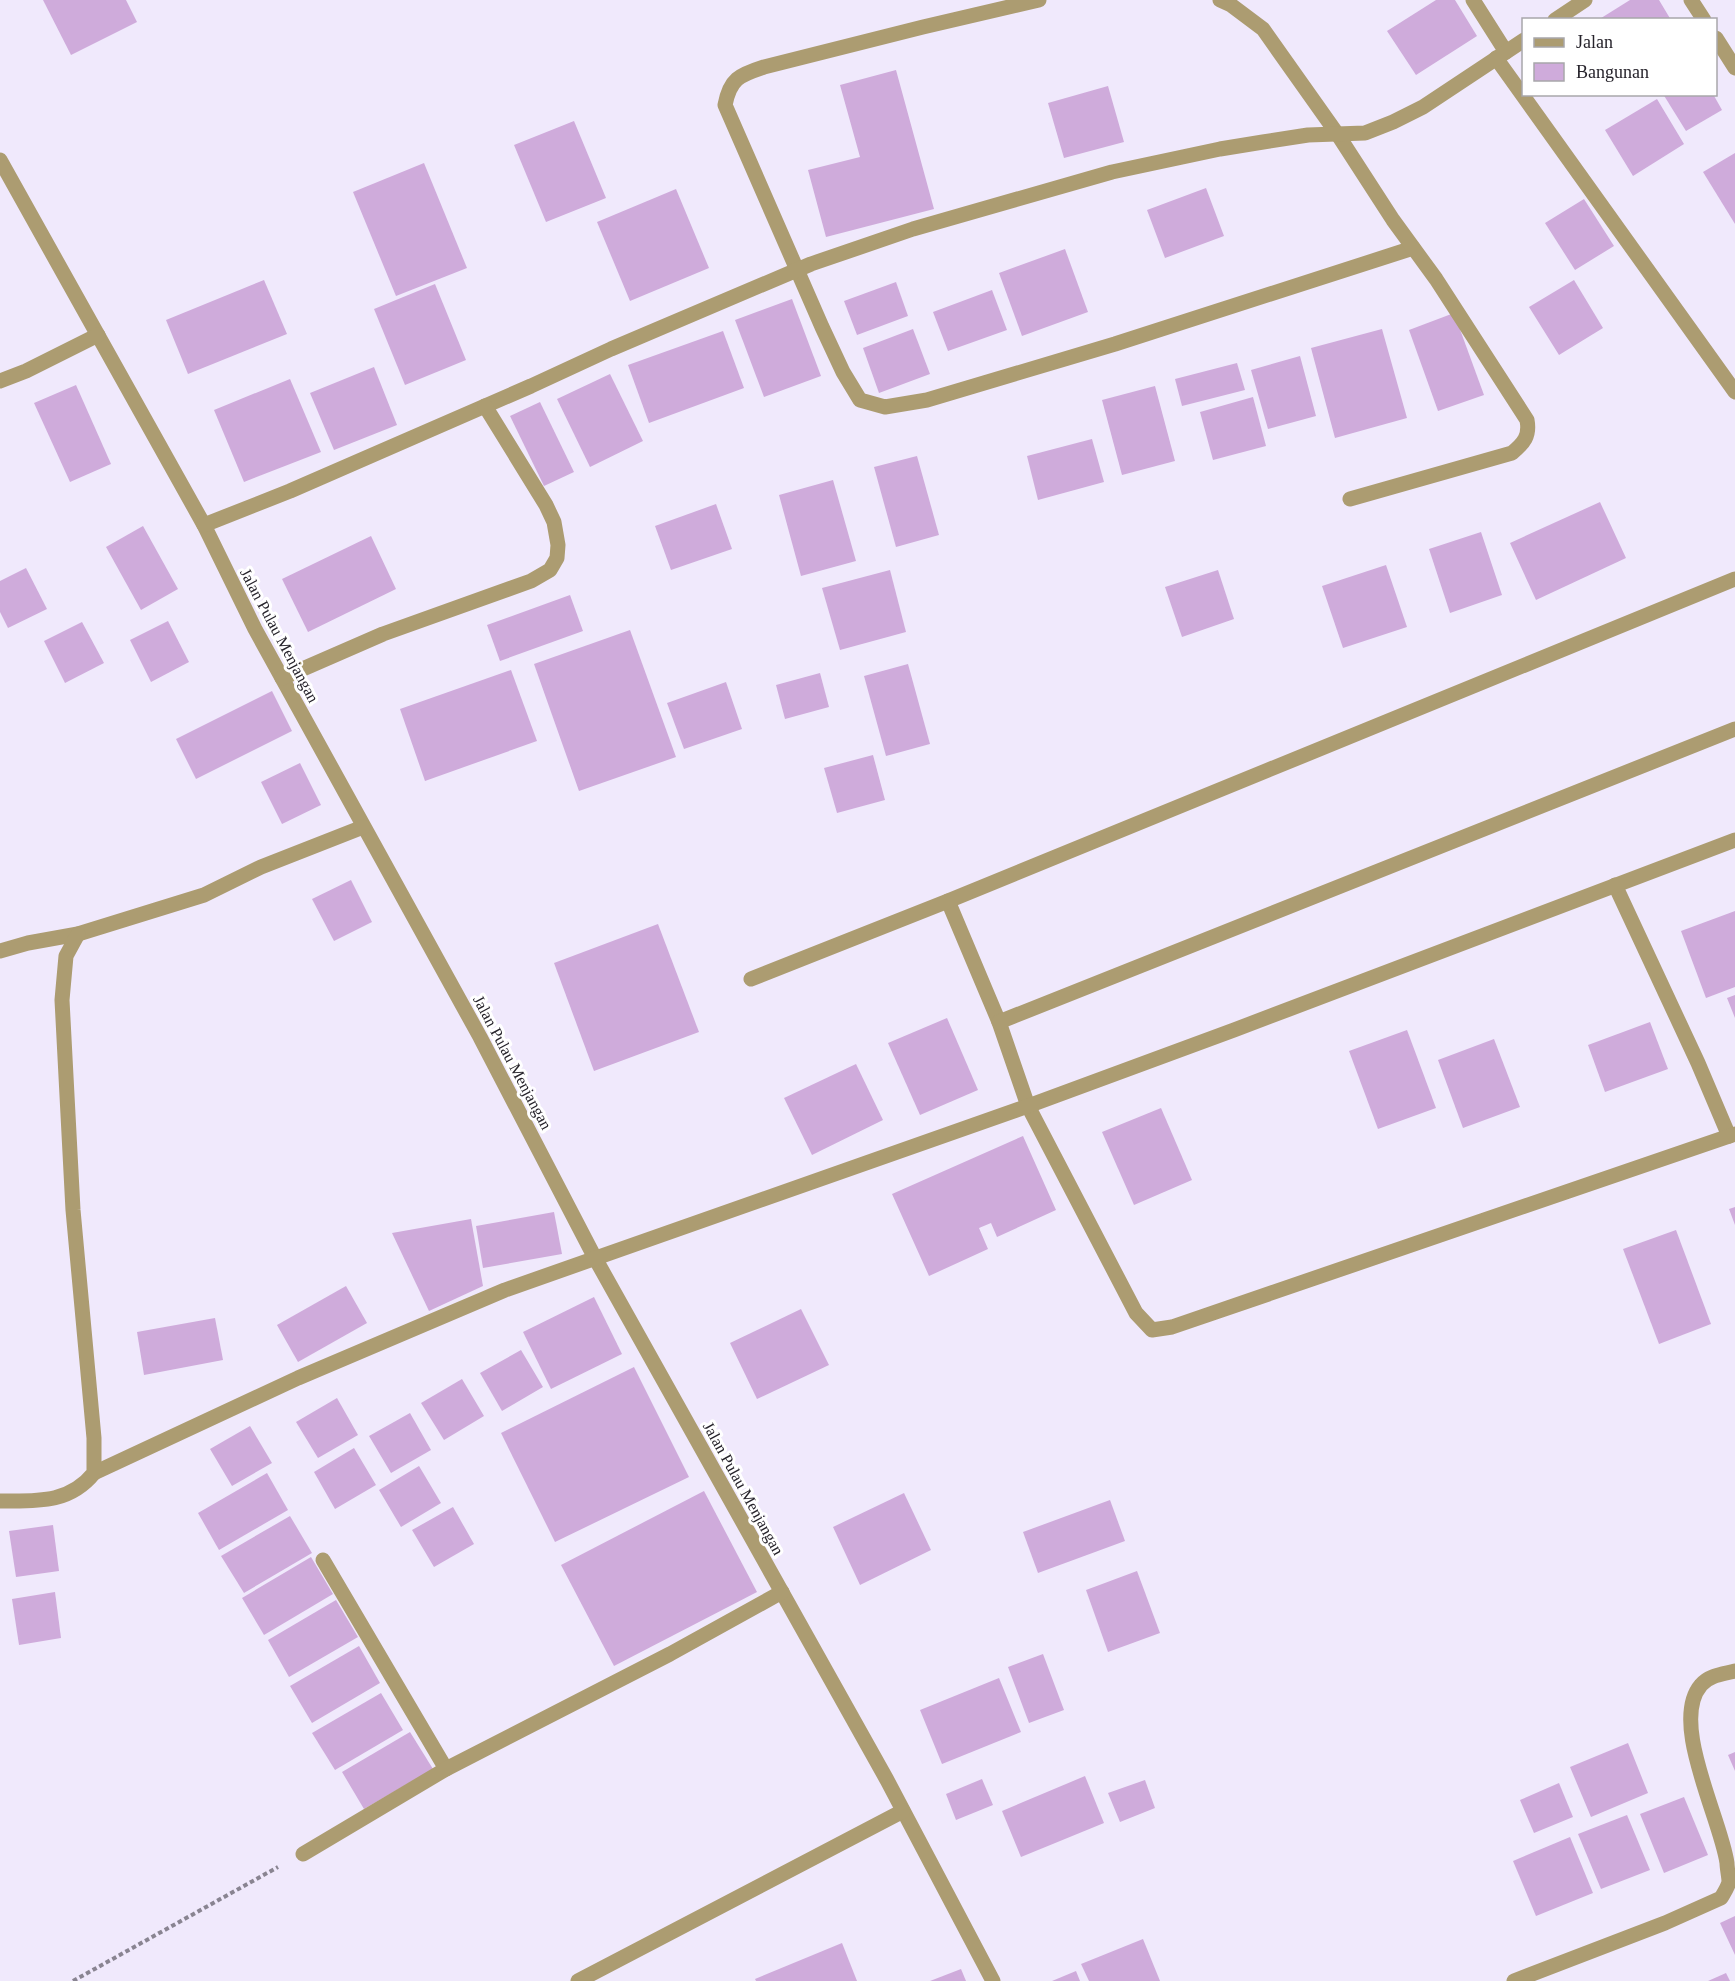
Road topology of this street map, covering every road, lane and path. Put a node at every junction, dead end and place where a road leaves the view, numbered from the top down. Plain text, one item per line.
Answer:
1 (1039, 0) edge
2 (1220, 0) edge
3 (1473, 0) edge
4 (1586, 0) edge
5 (1691, 0) edge
6 (1558, 18) edge
7 (1703, 18) edge
8 (1717, 40) edge
9 (1522, 41) edge
10 (1501, 55) junction
11 (1735, 68) edge
12 (1522, 85) edge
13 (1529, 96) edge
14 (1338, 135) junction
15 (0, 160) edge
16 (1413, 248) junction
17 (798, 269) junction
18 (98, 335) junction
19 (0, 381) edge
20 (1735, 392) edge
21 (485, 406) junction
22 (1350, 499) dead end
23 (204, 525) junction
24 (1735, 579) edge
25 (282, 678) junction
26 (1735, 729) edge
27 (363, 827) junction
28 (1735, 840) edge
29 (1615, 885) junction
30 (948, 902) junction
31 (78, 934) junction
32 (0, 951) edge
33 (751, 979) dead end
34 (999, 1022) junction
35 (1028, 1106) junction
36 (1732, 1135) edge
37 (595, 1258) junction
38 (94, 1473) junction
39 (0, 1501) edge
40 (324, 1560) dead end
41 (782, 1592) junction
42 (1735, 1671) edge
43 (446, 1769) junction
44 (903, 1811) junction
45 (303, 1854) joint
46 (73, 1981) edge
47 (578, 1981) edge
48 (993, 1981) edge
49 (1514, 1981) edge

1 - 17 street
2 - 14 street
3 - 10 street
4 - 6 street
5 - 7 street
8 - 11 street
9 - 10 street
10 - 12 street
10 - 14 street
13 - 20 street
14 - 16 street
14 - 17 street
15 - 18 street, Jalan Pulau Menjangan
16 - 17 street
16 - 22 street
17 - 21 street
18 - 19 street
18 - 23 street, Jalan Pulau Menjangan
21 - 23 street
21 - 25 street
23 - 25 street, Jalan Pulau Menjangan
24 - 30 street
25 - 27 street, Jalan Pulau Menjangan
26 - 34 street
27 - 31 street
27 - 37 street, Jalan Pulau Menjangan
28 - 29 street
29 - 35 street
29 - 36 street
30 - 33 street
30 - 34 street
31 - 32 street
31 - 38 street
34 - 35 street
35 - 36 street
35 - 37 street
37 - 38 street
37 - 41 street, Jalan Pulau Menjangan
38 - 39 street
40 - 43 street
41 - 43 street
41 - 44 street, Jalan Pulau Menjangan
42 - 49 street
43 - 45 street
44 - 47 street
44 - 48 street, Jalan Pulau Menjangan
45 - 46 path

